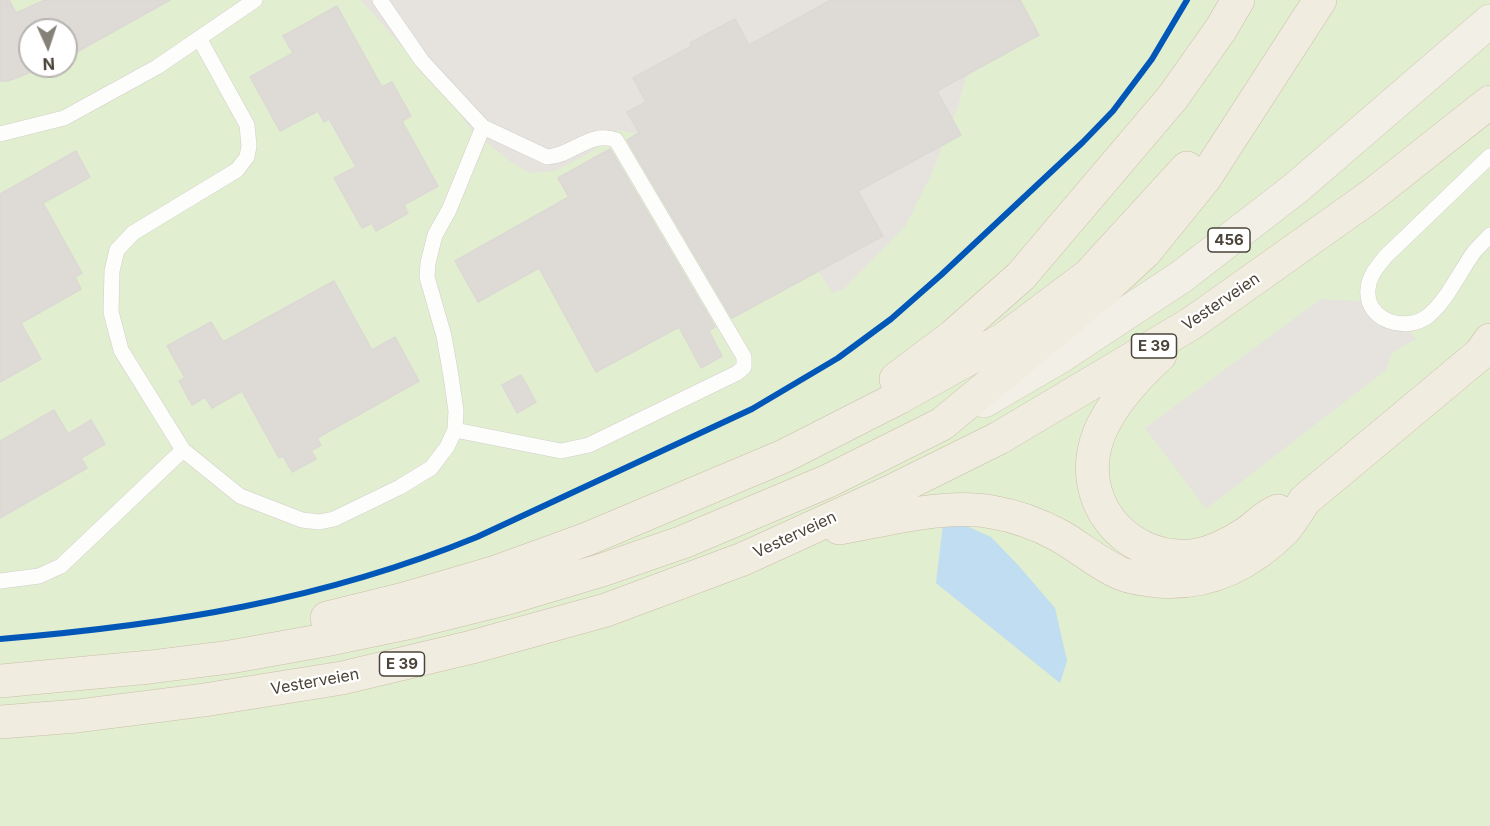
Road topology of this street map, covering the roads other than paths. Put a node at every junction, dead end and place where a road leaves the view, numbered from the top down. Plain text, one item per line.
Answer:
1 (255, 0) edge
2 (380, 0) edge
3 (1238, 0) edge
4 (1319, 0) edge
5 (1490, 21) edge
6 (199, 38) junction
7 (1490, 102) edge
8 (483, 127) junction
9 (0, 134) edge
10 (1490, 156) edge
11 (1490, 235) edge
12 (1202, 317) junction
13 (1487, 348) edge
14 (942, 424) junction
15 (455, 430) junction
16 (183, 450) junction
17 (784, 456) junction
18 (1305, 500) junction
19 (787, 538) junction
20 (0, 581) edge
21 (7, 681) edge
22 (0, 722) edge

1 - 6 lane
2 - 8 lane
3 - 17 highway, E 39
4 - 14 highway, E 39
4 - 17 highway, E 39
5 - 14 main road, 456
6 - 9 lane
6 - 16 lane
7 - 12 highway, Vesterveien / E 39
8 - 15 lane
8 - 15 lane
10 - 11 lane
12 - 18 highway, E 39
12 - 19 highway, Vesterveien / E 39
13 - 18 highway, E 39
14 - 21 highway, E 39
15 - 16 lane
16 - 20 lane
17 - 21 highway, E 39
18 - 19 highway, E 39
19 - 22 highway, Vesterveien / E 39

